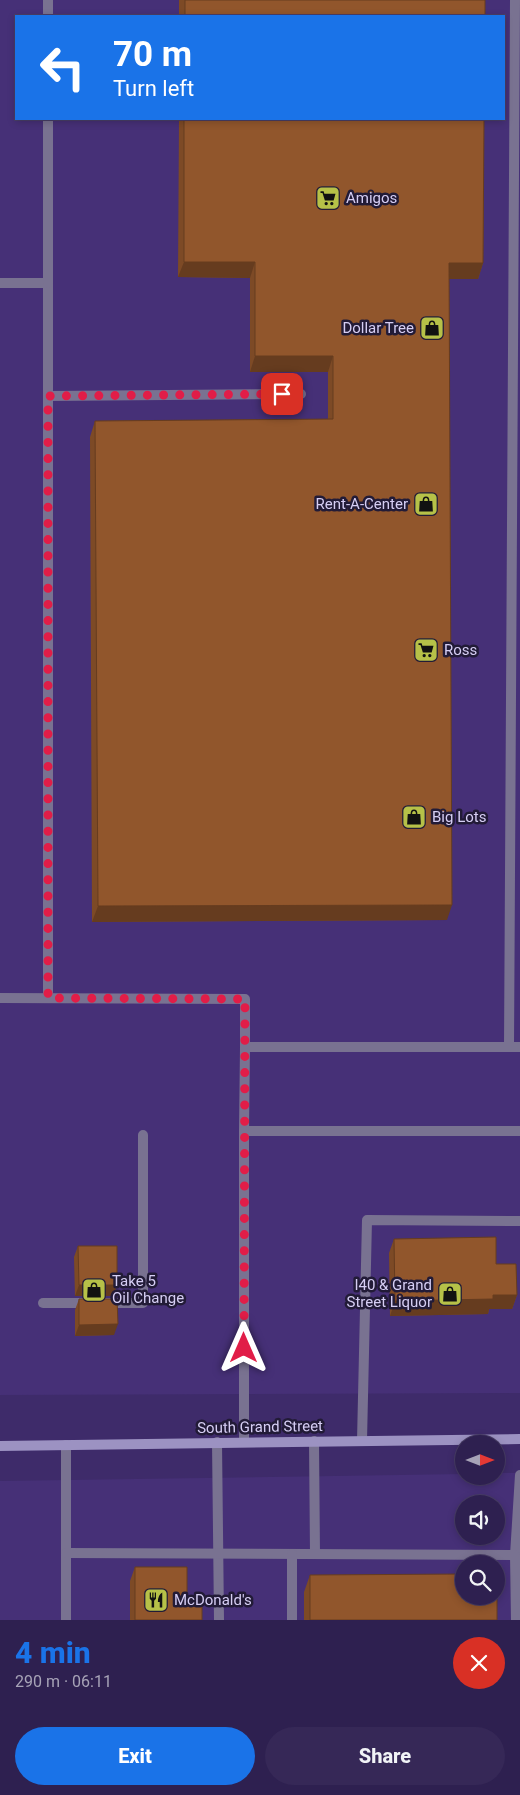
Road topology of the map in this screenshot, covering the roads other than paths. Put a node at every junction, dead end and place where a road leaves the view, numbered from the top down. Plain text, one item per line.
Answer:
1 (48, 0) edge
2 (515, 0) edge
3 (48, 15) edge
4 (517, 118) edge
5 (48, 120) edge
6 (48, 283) junction
7 (0, 284) edge
8 (516, 384) edge
9 (301, 394) dead end
10 (48, 396) junction
11 (516, 646) edge
12 (515, 819) edge
13 (0, 998) edge
14 (48, 998) junction
15 (245, 1047) junction
16 (515, 1047) edge
17 (244, 1131) junction
18 (520, 1131) edge
19 (143, 1135) dead end
20 (520, 1221) edge
21 (43, 1302) dead end
22 (520, 1439) edge
23 (314, 1441) junction
24 (362, 1441) junction
25 (217, 1442) junction
26 (244, 1442) junction
27 (66, 1445) junction
28 (0, 1446) edge
29 (520, 1475) edge
30 (66, 1553) junction
31 (218, 1553) junction
32 (292, 1554) junction
33 (315, 1554) junction
34 (518, 1555) edge
35 (66, 1620) edge
36 (219, 1620) edge
37 (292, 1620) edge
38 (516, 1620) edge

1 - 3 lane
2 - 4 lane
4 - 8 lane
5 - 6 lane
6 - 7 lane
6 - 10 lane
8 - 11 lane
9 - 10 lane
10 - 14 lane
11 - 12 lane
12 - 16 lane
13 - 14 lane
14 - 15 lane
15 - 16 lane
15 - 17 lane
17 - 18 lane
17 - 26 lane
19 - 21 lane
20 - 24 lane
22 - 24 main road, South Grand Street
23 - 24 main road, South Grand Street
23 - 26 main road, South Grand Street
23 - 33 lane
25 - 26 main road, South Grand Street
25 - 27 main road, South Grand Street
25 - 31 lane
27 - 28 main road, South Grand Street
27 - 30 lane
29 - 34 lane
30 - 31 lane
30 - 35 lane
31 - 32 lane
31 - 36 lane
32 - 33 lane
32 - 37 lane
33 - 34 lane
34 - 38 lane

